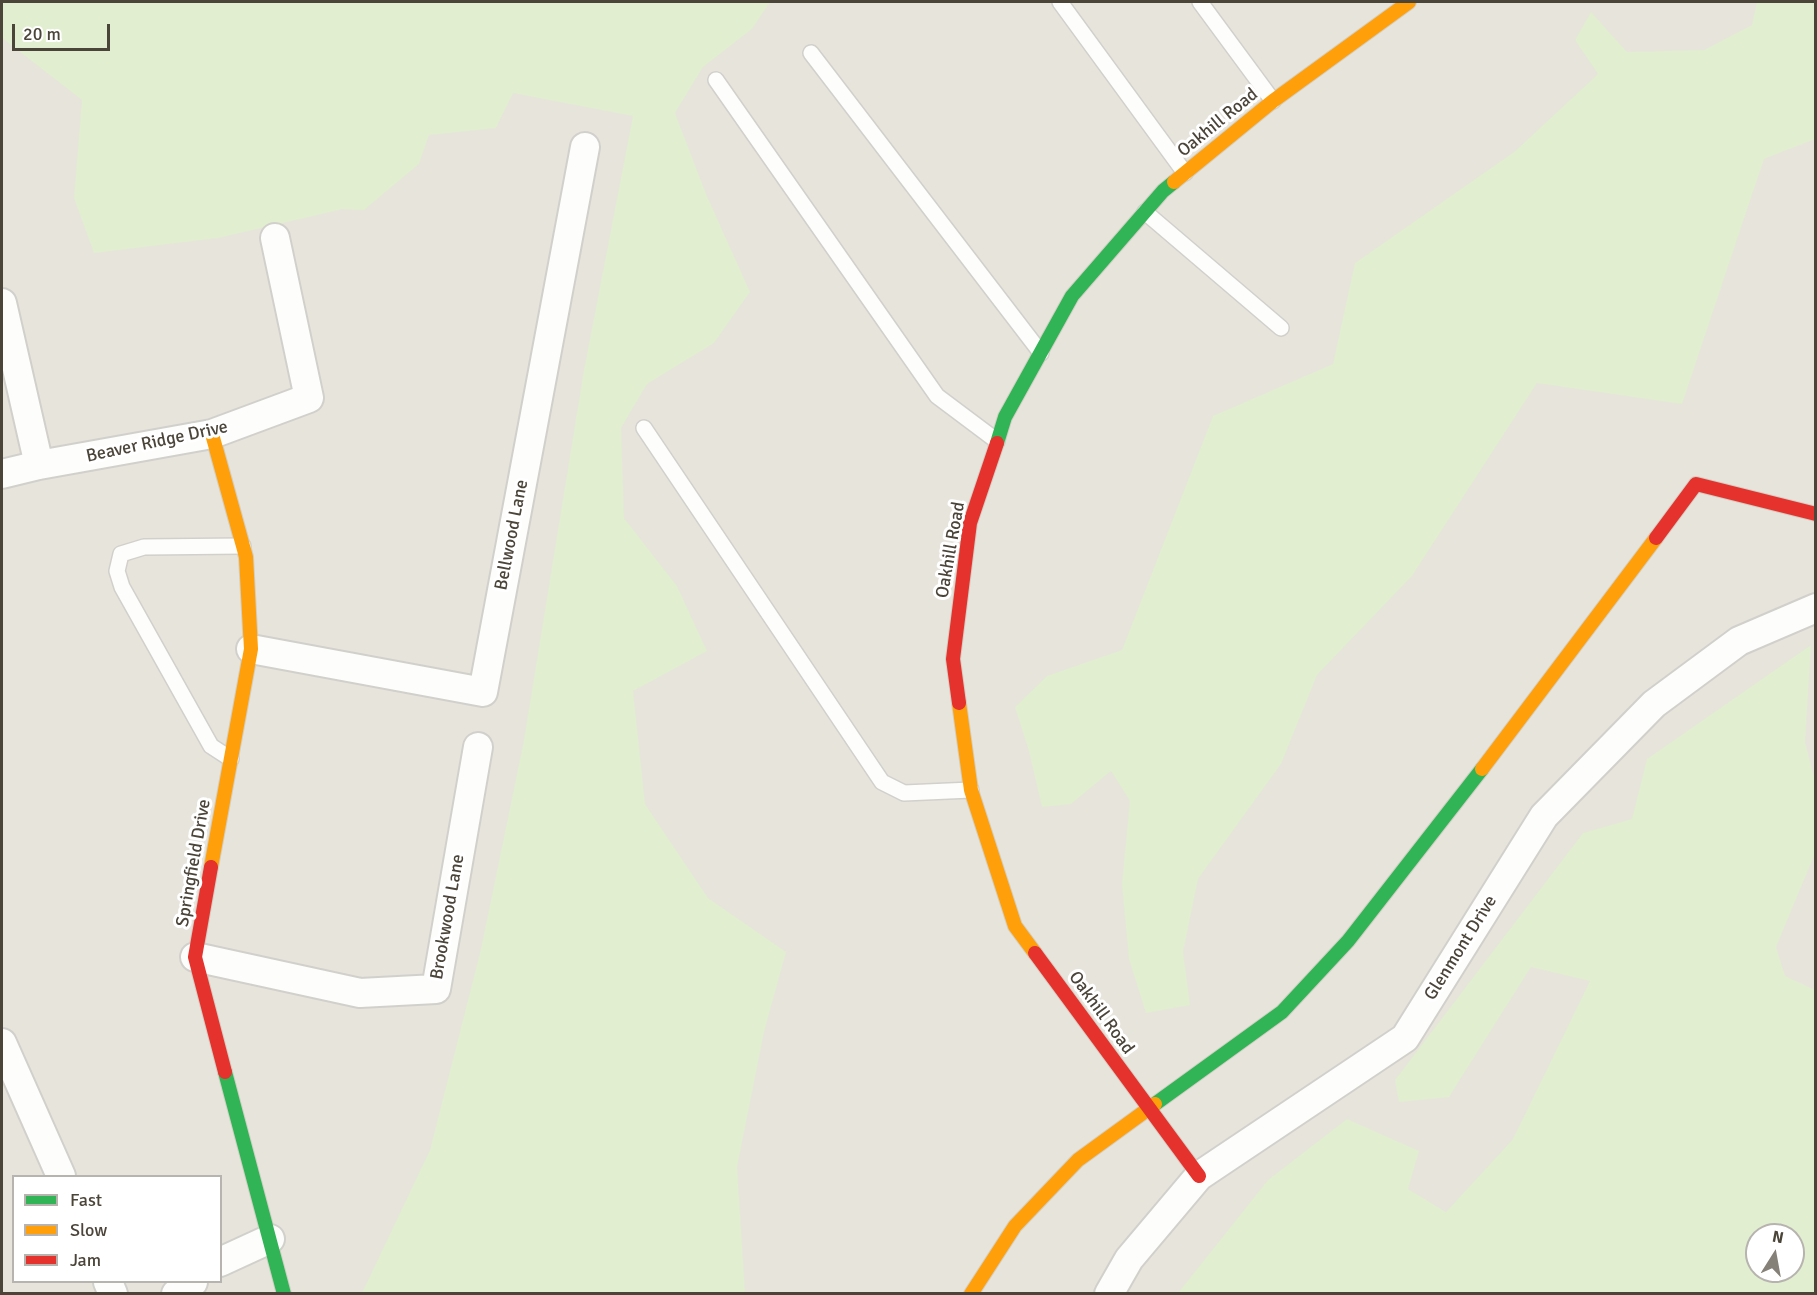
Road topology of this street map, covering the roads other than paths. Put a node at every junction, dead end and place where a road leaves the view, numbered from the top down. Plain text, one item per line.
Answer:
1 (1060, 2) edge
2 (1200, 2) edge
3 (1409, 2) edge
4 (811, 53) dead end
5 (716, 80) dead end
6 (1273, 101) junction
7 (585, 147) dead end
8 (1185, 173) junction
9 (1145, 212) junction
10 (275, 238) dead end
11 (2, 303) edge
12 (1281, 328) dead end
13 (1041, 353) junction
14 (644, 428) dead end
15 (212, 434) junction
16 (997, 441) junction
17 (39, 465) junction
18 (2, 474) edge
19 (1815, 514) edge
20 (243, 546) junction
21 (1815, 608) edge
22 (251, 649) junction
23 (478, 747) dead end
24 (231, 759) junction
25 (971, 790) junction
26 (195, 957) junction
27 (2, 1043) edge
28 (1149, 1109) junction
29 (61, 1175) edge
30 (1199, 1176) junction
31 (270, 1239) junction
32 (222, 1261) edge
33 (190, 1283) edge
34 (176, 1293) edge
35 (284, 1293) edge
36 (971, 1293) edge
37 (1109, 1293) edge

1 - 8 lane
2 - 6 lane
3 - 6 street, Oakhill Road
4 - 13 lane
5 - 16 lane
6 - 8 street, Oakhill Road
7 - 22 street, Bellwood Lane
8 - 9 street, Oakhill Road
9 - 12 lane
9 - 13 street, Oakhill Road
10 - 15 street, Beaver Ridge Drive
11 - 17 street
13 - 16 street, Oakhill Road
14 - 25 lane
15 - 17 street, Beaver Ridge Drive
15 - 20 street, Springfield Drive
16 - 25 street, Oakhill Road
17 - 18 street, Beaver Ridge Drive
19 - 28 street
20 - 22 street, Springfield Drive
20 - 24 lane
21 - 30 street, Glenmont Drive
22 - 24 street, Springfield Drive
23 - 26 street, Brookwood Lane
24 - 26 street, Springfield Drive
25 - 28 street, Oakhill Road
26 - 31 street, Springfield Drive
27 - 29 street
28 - 30 street, Oakhill Road
28 - 36 street
30 - 37 street, Glenmont Drive
31 - 32 street
31 - 35 street, Springfield Drive
33 - 34 street

